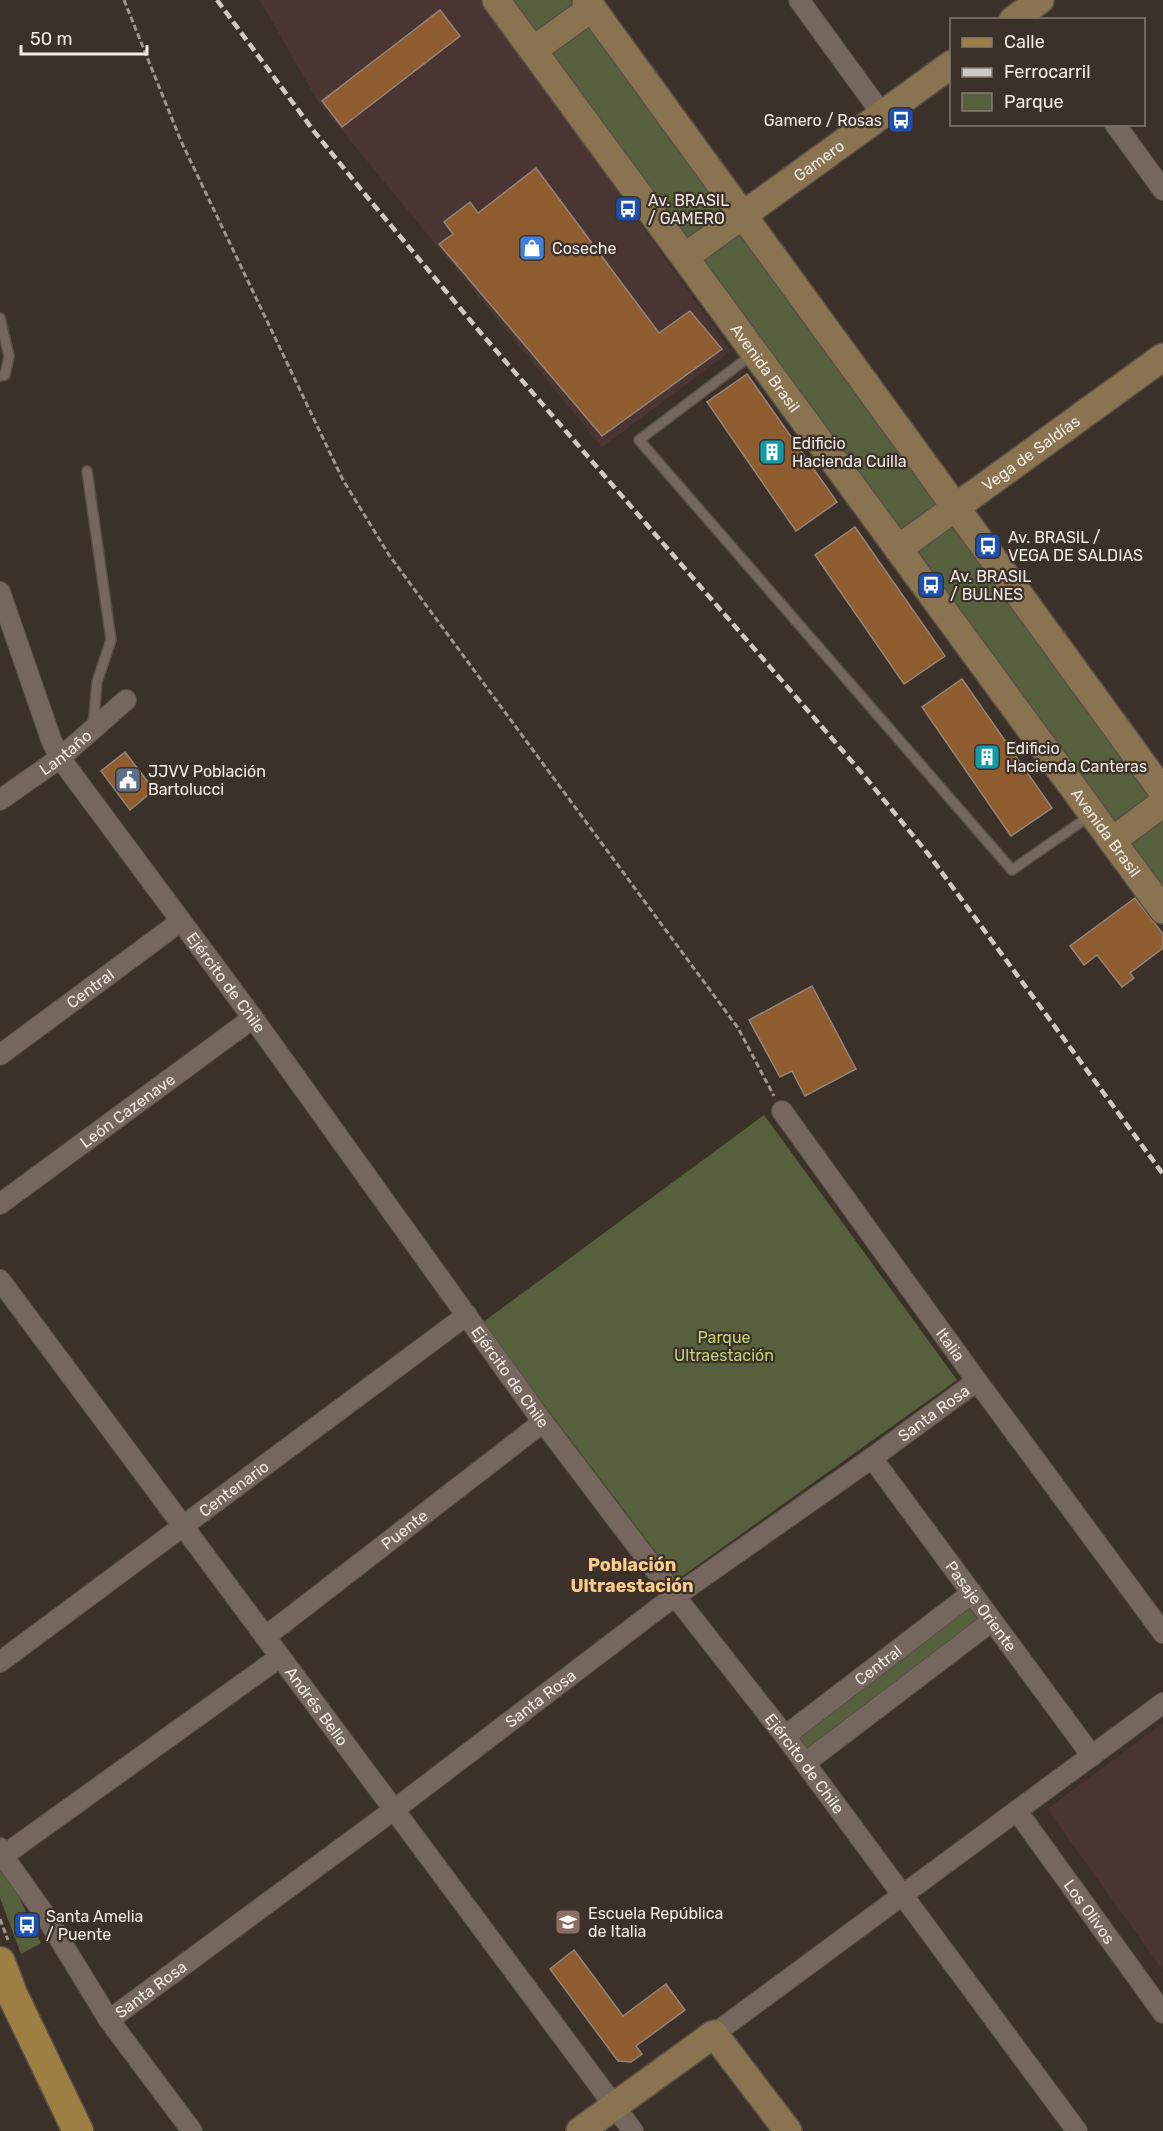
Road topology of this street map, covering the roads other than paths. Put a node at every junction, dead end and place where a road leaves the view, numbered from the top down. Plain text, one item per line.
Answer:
1 (496, 0) edge
2 (798, 0) edge
3 (589, 4) edge
4 (533, 50) junction
5 (950, 65) edge
6 (882, 114) junction
7 (1116, 126) edge
8 (1163, 190) edge
9 (743, 215) junction
10 (685, 257) junction
11 (0, 318) edge
12 (755, 353) junction
13 (1163, 357) edge
14 (0, 376) edge
15 (87, 471) dead end
16 (955, 508) junction
17 (898, 549) junction
18 (0, 591) edge
19 (126, 700) dead end
20 (93, 729) junction
21 (60, 758) junction
22 (1163, 792) edge
23 (0, 800) edge
24 (1163, 803) edge
25 (1092, 814) junction
26 (1112, 841) junction
27 (1163, 910) edge
28 (181, 921) junction
29 (253, 1018) junction
30 (0, 1055) edge
31 (782, 1111) road end
32 (0, 1204) edge
33 (0, 1280) edge
34 (467, 1315) junction
35 (977, 1382) junction
36 (543, 1422) junction
37 (872, 1458) junction
38 (183, 1527) junction
39 (972, 1593) junction
40 (675, 1596) junction
41 (992, 1621) junction
42 (1163, 1633) edge
43 (265, 1636) junction
44 (280, 1657) junction
45 (0, 1662) edge
46 (1163, 1703) edge
47 (785, 1736) junction
48 (1092, 1756) junction
49 (805, 1763) junction
50 (394, 1810) junction
51 (1017, 1811) junction
52 (2, 1852) edge
53 (903, 1895) junction
54 (0, 1962) edge
55 (6, 1994) edge
56 (1163, 2013) edge
57 (109, 2020) junction
58 (714, 2034) junction
59 (614, 2106) junction
60 (78, 2131) edge
61 (192, 2131) edge
62 (580, 2131) edge
63 (633, 2131) edge
64 (788, 2131) edge
65 (1077, 2131) edge

1 - 4 main road, Avenida Brasil
2 - 6 street
3 - 4 main road
3 - 9 main road
4 - 10 main road, Avenida Brasil
5 - 6 main road, Gamero
6 - 9 main road, Gamero
7 - 8 street
9 - 10 main road, Gamero
9 - 16 main road
10 - 12 main road, Avenida Brasil
11 - 14 lane
12 - 17 main road, Avenida Brasil
12 - 25 lane
13 - 16 main road, Vega de Saldías
15 - 20 lane
16 - 17 main road, Vega de Saldías
16 - 22 main road
17 - 25 main road, Avenida Brasil
18 - 21 street, Ejército de Chile
19 - 20 street, Lantaño
20 - 21 street, Lantaño
21 - 23 street, Lantaño
21 - 28 street, Ejército de Chile
24 - 26 main road
25 - 26 main road, Avenida Brasil
26 - 27 main road, Avenida Brasil
28 - 29 street, Ejército de Chile
28 - 30 street, Central
29 - 32 street, León Cazenave
29 - 34 street, Ejército de Chile
31 - 35 street, Italia
33 - 38 street, Andrés Bello
34 - 36 street, Ejército de Chile
34 - 38 street, Centenario
35 - 37 street, Santa Rosa
35 - 42 street, Italia
36 - 40 street, Ejército de Chile
36 - 43 street, Puente
37 - 39 street, Pasaje Oriente
37 - 40 street, Santa Rosa
38 - 43 street, Andrés Bello
38 - 45 street, Centenario
39 - 41 street, Pasaje Oriente
39 - 47 street, Central
40 - 47 street, Ejército de Chile
40 - 50 street, Santa Rosa
41 - 48 street, Pasaje Oriente
41 - 49 street, Central
43 - 44 street, Andrés Bello
44 - 50 street, Andrés Bello
44 - 52 street
46 - 48 street
47 - 49 street, Ejército de Chile
48 - 51 street
49 - 53 street, Ejército de Chile
50 - 57 street, Santa Rosa
50 - 59 street, Andrés Bello
51 - 53 street
51 - 56 street, Los Olivos
52 - 57 street
53 - 58 street
53 - 65 street, Ejército de Chile
54 - 55 main road
55 - 60 main road
57 - 61 street
58 - 59 main road
58 - 64 main road
59 - 62 main road
59 - 63 street, Andrés Bello

